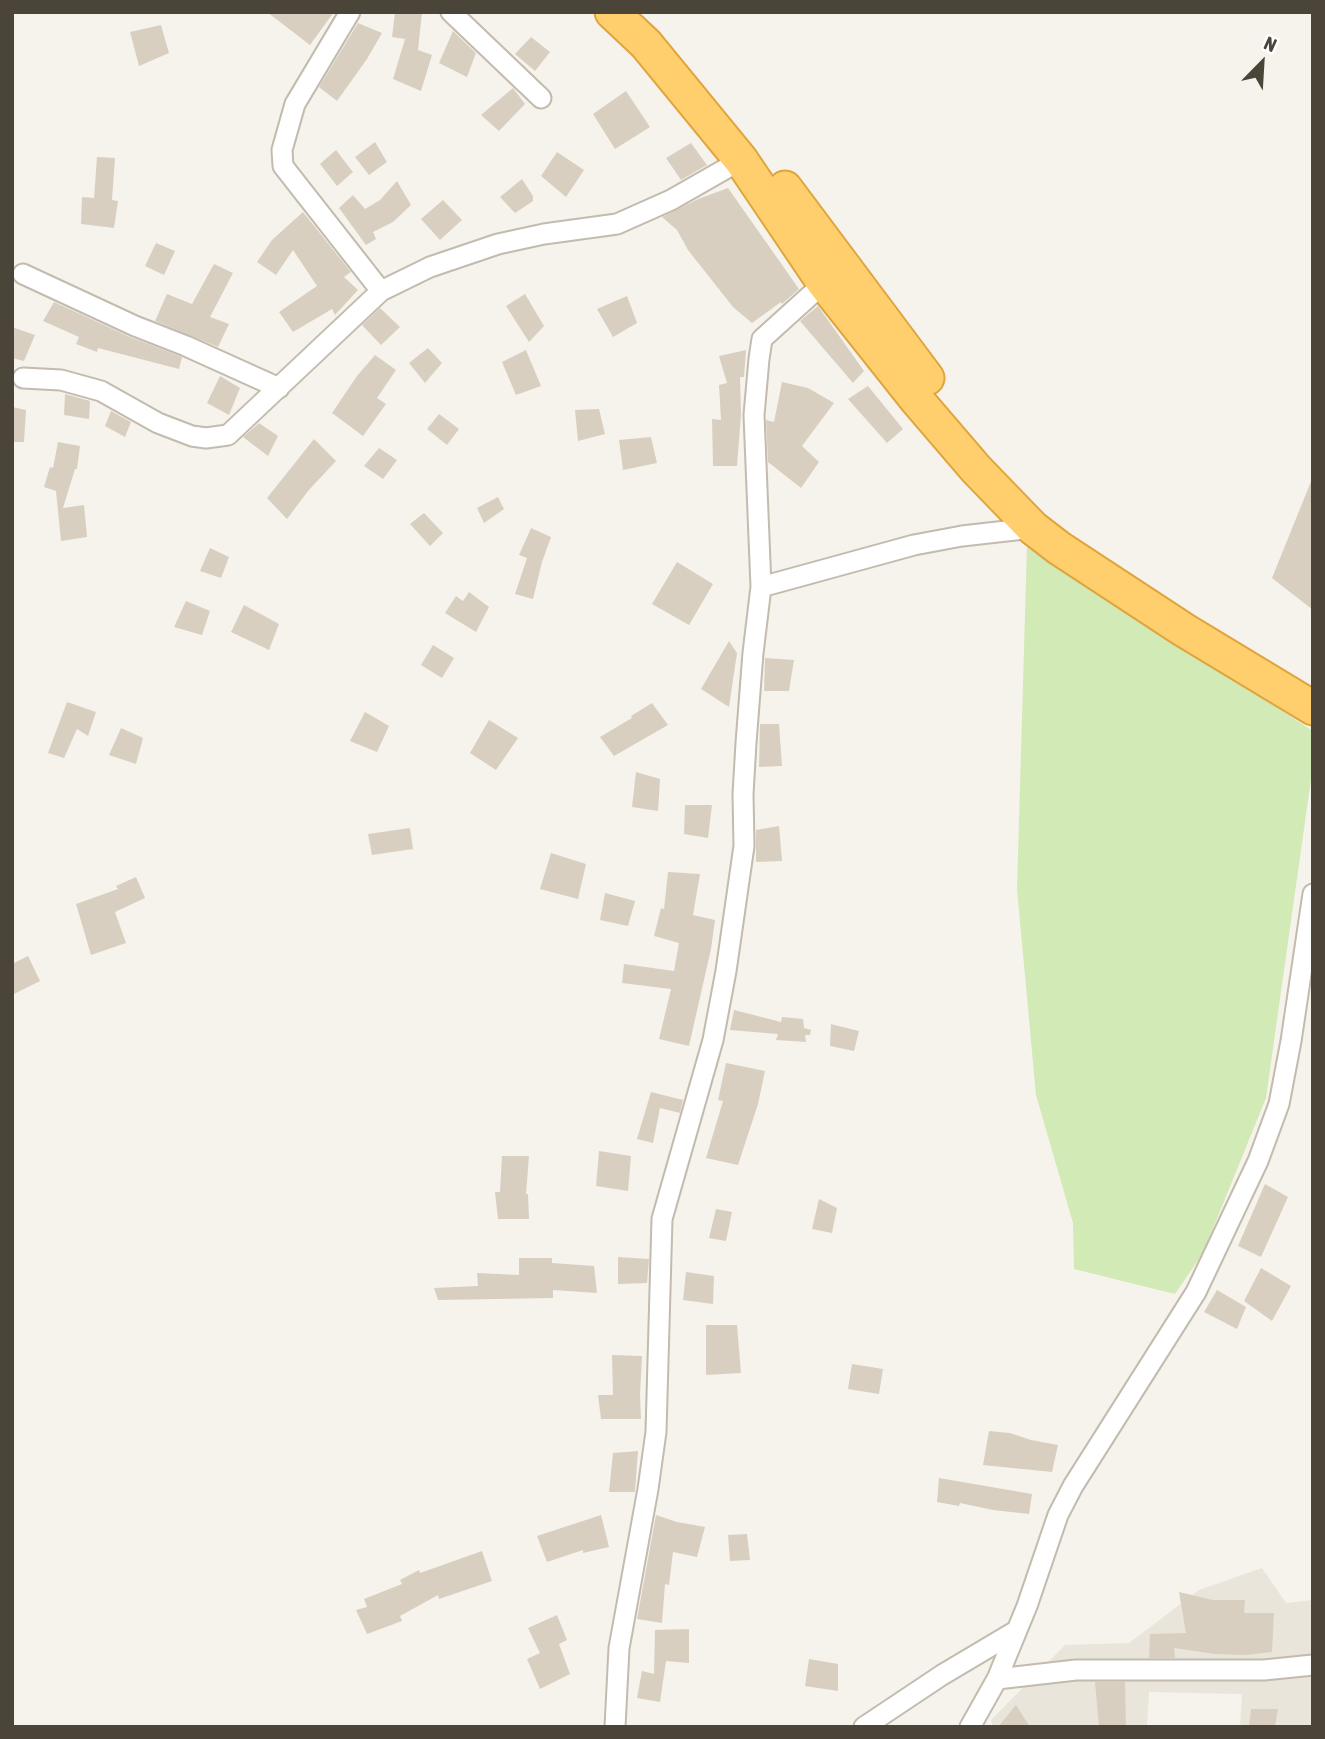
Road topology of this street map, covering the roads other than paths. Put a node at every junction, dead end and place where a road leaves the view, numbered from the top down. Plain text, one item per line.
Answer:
1 (350, 12) edge
2 (451, 12) edge
3 (612, 12) edge
4 (642, 12) edge
5 (541, 98) dead end
6 (741, 160) junction
7 (23, 274) dead end
8 (824, 283) junction
9 (381, 292) junction
10 (23, 378) dead end
11 (279, 388) junction
12 (1033, 528) junction
13 (761, 587) junction
14 (1313, 688) edge
15 (1313, 708) edge
16 (1313, 894) edge
17 (1016, 1631) junction
18 (1313, 1665) edge
19 (997, 1679) junction
20 (615, 1727) edge
21 (864, 1727) edge
22 (970, 1727) edge

1 - 9 street
2 - 5 street
3 - 6 highway
4 - 14 highway
6 - 8 highway
6 - 9 street
7 - 11 street
8 - 12 highway
8 - 13 street
9 - 11 street
10 - 11 street
12 - 13 street
12 - 15 highway
13 - 20 street
16 - 17 street
17 - 19 street
17 - 21 street
18 - 19 street
19 - 22 street

